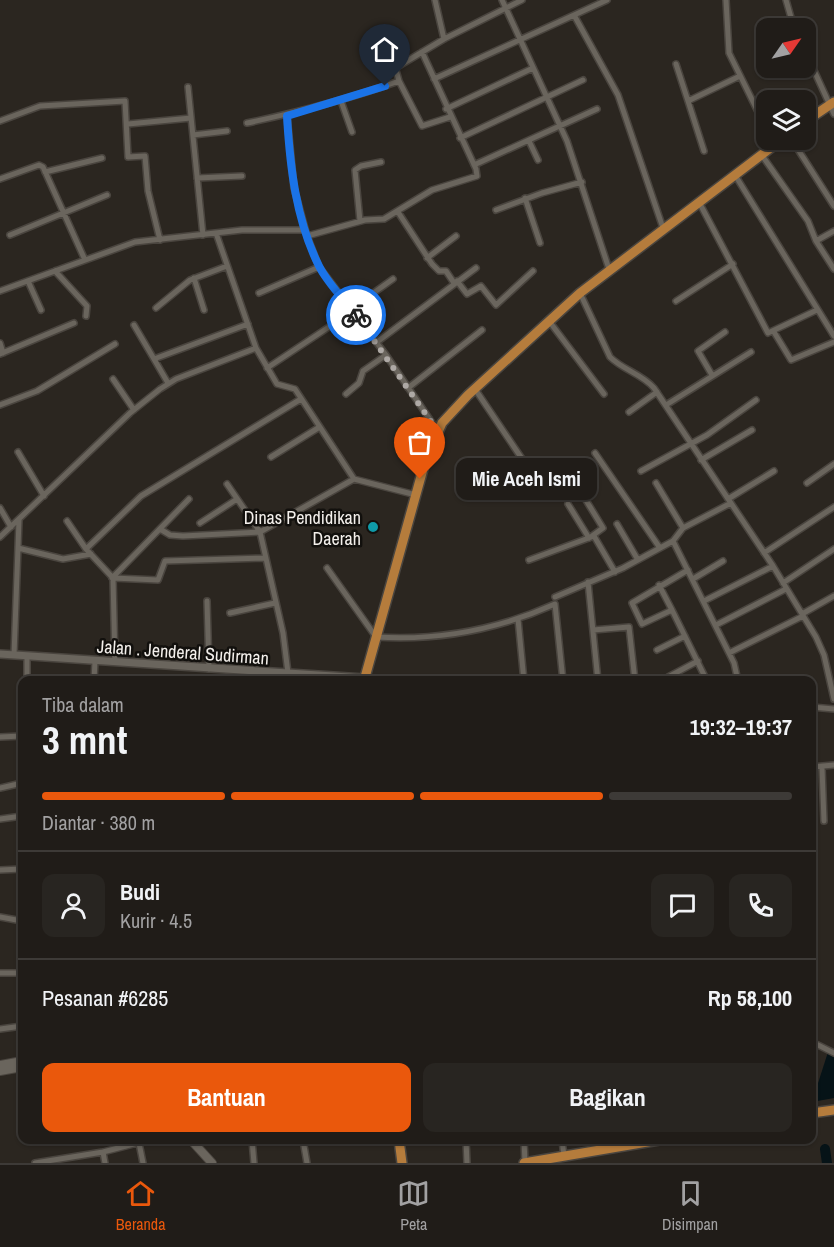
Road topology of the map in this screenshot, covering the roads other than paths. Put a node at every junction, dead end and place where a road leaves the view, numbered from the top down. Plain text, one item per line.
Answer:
1 (443, 0) edge
2 (502, 0) edge
3 (522, 0) edge
4 (607, 0) edge
5 (726, 0) edge
6 (786, 0) edge
7 (435, 2) edge
8 (505, 8) junction
9 (574, 15) junction
10 (791, 18) edge
11 (444, 39) junction
12 (520, 40) junction
13 (422, 52) junction
14 (676, 64) dead end
15 (533, 68) junction
16 (816, 74) edge
17 (740, 76) junction
18 (434, 79) junction
19 (583, 80) dead end
20 (399, 81) junction
21 (188, 87) dead end
22 (547, 97) junction
23 (341, 101) junction
24 (688, 101) junction
25 (832, 107) edge
26 (756, 108) edge
27 (446, 109) junction
28 (597, 109) dead end
29 (287, 116) junction
30 (816, 116) edge
31 (450, 117) junction
32 (191, 118) junction
33 (0, 121) edge
34 (246, 123) dead end
35 (128, 124) junction
36 (560, 125) junction
37 (227, 131) dead end
38 (352, 132) dead end
39 (193, 135) junction
40 (460, 138) junction
41 (529, 141) junction
42 (766, 150) edge
43 (798, 150) edge
44 (704, 151) dead end
45 (761, 154) junction
46 (102, 158) dead end
47 (538, 160) dead end
48 (381, 162) dead end
49 (474, 165) junction
50 (45, 172) junction
51 (735, 175) junction
52 (242, 176) dead end
53 (197, 178) junction
54 (0, 179) edge
55 (582, 182) junction
56 (107, 195) dead end
57 (525, 198) junction
58 (699, 202) junction
59 (834, 206) edge
60 (496, 210) dead end
61 (398, 212) junction
62 (63, 215) junction
63 (360, 221) junction
64 (663, 228) junction
65 (834, 231) edge
66 (216, 233) junction
67 (306, 233) junction
68 (10, 235) dead end
69 (203, 235) junction
70 (456, 236) dead end
71 (160, 240) junction
72 (816, 241) junction
73 (540, 243) dead end
74 (427, 258) junction
75 (85, 260) junction
76 (732, 264) junction
77 (833, 265) edge
78 (227, 267) junction
79 (320, 267) junction
80 (476, 267) dead end
81 (609, 269) junction
82 (55, 271) junction
83 (533, 271) dead end
84 (194, 278) junction
85 (393, 279) dead end
86 (28, 281) junction
87 (455, 282) junction
88 (0, 291) edge
89 (259, 293) dead end
90 (580, 293) junction
91 (676, 300) dead end
92 (156, 308) dead end
93 (204, 309) dead end
94 (41, 310) dead end
95 (352, 310) junction
96 (817, 310) junction
97 (86, 316) dead end
98 (549, 321) junction
99 (74, 323) dead end
100 (248, 324) junction
101 (134, 325) dead end
102 (482, 330) dead end
103 (725, 332) dead end
104 (774, 332) junction
105 (834, 336) edge
106 (377, 342) junction
107 (834, 342) edge
108 (0, 343) edge
109 (115, 345) dead end
110 (256, 348) junction
111 (751, 352) dead end
112 (2, 354) edge
113 (386, 355) junction
114 (154, 359) junction
115 (267, 368) junction
116 (712, 375) junction
117 (113, 379) dead end
118 (168, 383) junction
119 (408, 388) junction
120 (475, 389) junction
121 (657, 392) junction
122 (346, 393) dead end
123 (604, 394) dead end
124 (301, 399) junction
125 (756, 400) dead end
126 (0, 405) edge
127 (666, 405) junction
128 (134, 410) junction
129 (629, 412) dead end
130 (318, 428) junction
131 (437, 430) junction
132 (752, 430) dead end
133 (691, 442) junction
134 (18, 452) dead end
135 (596, 453) dead end
136 (271, 458) dead end
137 (701, 460) junction
138 (834, 464) edge
139 (641, 471) dead end
140 (774, 471) dead end
141 (354, 478) junction
142 (656, 483) dead end
143 (807, 483) dead end
144 (227, 484) dead end
145 (539, 484) dead end
146 (416, 495) junction
147 (44, 496) junction
148 (584, 497) dead end
149 (189, 499) dead end
150 (237, 499) junction
151 (729, 501) junction
152 (568, 504) dead end
153 (834, 507) edge
154 (0, 508) edge
155 (19, 520) junction
156 (67, 521) dead end
157 (200, 523) dead end
158 (617, 524) dead end
159 (11, 527) junction
160 (683, 528) junction
161 (160, 529) junction
162 (260, 532) junction
163 (0, 537) edge
164 (590, 537) junction
165 (673, 541) junction
166 (18, 548) junction
167 (660, 548) junction
168 (86, 549) junction
169 (834, 549) edge
170 (764, 553) junction
171 (91, 554) junction
172 (265, 558) junction
173 (529, 560) dead end
174 (638, 560) junction
175 (723, 561) dead end
176 (773, 566) junction
177 (327, 568) dead end
178 (688, 570) junction
179 (615, 572) junction
180 (112, 578) junction
181 (693, 579) junction
182 (588, 582) junction
183 (783, 583) junction
184 (659, 585) junction
185 (786, 589) junction
186 (834, 596) edge
187 (555, 597) dead end
188 (207, 601) dead end
189 (704, 601) junction
190 (275, 603) junction
191 (672, 610) junction
192 (230, 613) dead end
193 (802, 615) junction
194 (518, 619) junction
195 (716, 625) junction
196 (593, 630) junction
197 (685, 636) junction
198 (376, 638) junction
199 (657, 650) dead end
200 (729, 653) junction
201 (0, 654) edge
202 (14, 655) junction
203 (27, 656) junction
204 (94, 661) junction
205 (115, 662) junction
206 (698, 662) junction
207 (834, 662) edge
208 (826, 665) junction
209 (209, 669) junction
210 (288, 673) junction
211 (27, 676) edge
212 (94, 676) edge
213 (321, 676) edge
214 (365, 676) edge
215 (524, 676) edge
216 (562, 676) edge
217 (598, 676) edge
218 (634, 676) edge
219 (670, 676) edge
220 (705, 676) edge
221 (736, 676) edge
222 (834, 699) edge
223 (816, 707) edge
224 (834, 709) edge
225 (18, 736) edge
226 (0, 738) edge
227 (834, 765) edge
228 (816, 767) edge
229 (822, 768) junction
230 (18, 784) edge
231 (0, 788) edge
232 (18, 817) edge
233 (0, 819) edge
234 (824, 821) dead end
235 (18, 869) edge
236 (0, 870) edge
237 (0, 917) edge
238 (18, 920) edge
239 (18, 972) edge
240 (0, 973) edge
241 (18, 1027) edge
242 (0, 1029) edge
243 (816, 1044) edge
244 (834, 1053) edge
245 (18, 1062) edge
246 (0, 1065) edge
247 (18, 1068) edge
248 (0, 1071) edge
249 (834, 1110) edge
250 (816, 1112) edge
251 (135, 1144) edge
252 (139, 1144) edge
253 (195, 1144) edge
254 (252, 1144) edge
255 (304, 1144) edge
256 (400, 1144) edge
257 (466, 1144) edge
258 (524, 1144) edge
259 (562, 1144) edge
260 (610, 1144) edge
261 (103, 1152) junction
262 (564, 1156) junction
263 (577, 1159) edge
264 (67, 1160) edge
265 (35, 1163) edge
266 (105, 1163) edge
267 (143, 1163) edge
268 (212, 1163) edge
269 (254, 1163) edge
270 (307, 1163) edge
271 (402, 1163) edge
272 (467, 1163) edge
273 (525, 1163) edge

1 - 7 street
2 - 8 street
3 - 8 street
4 - 9 street
5 - 17 street
6 - 10 street
7 - 11 street
8 - 11 street
8 - 12 street
9 - 12 street
9 - 64 street
11 - 13 street
12 - 15 street
12 - 18 street
13 - 18 street
13 - 20 street
14 - 24 street
15 - 22 street
15 - 27 street
16 - 25 street
17 - 24 street
17 - 26 street
18 - 27 street
19 - 22 street
20 - 23 street
20 - 31 street
21 - 32 street
22 - 36 street
22 - 40 street
23 - 29 street
23 - 38 street
24 - 44 street
25 - 30 highway
27 - 31 street
28 - 36 street
29 - 34 street
29 - 67 street
31 - 40 street
32 - 35 street
32 - 39 street
33 - 35 street
35 - 71 street
36 - 41 street
36 - 55 street
37 - 39 street
39 - 53 street
40 - 49 street
41 - 47 street
41 - 49 street
42 - 45 highway
43 - 59 street
45 - 51 highway
45 - 72 street
46 - 50 street
48 - 63 street
49 - 61 street
50 - 54 street
50 - 62 street
51 - 58 highway
51 - 96 street
52 - 53 street
53 - 69 street
55 - 57 street
55 - 81 street
56 - 62 street
57 - 60 street
57 - 73 street
58 - 64 highway
58 - 76 street
61 - 63 street
61 - 74 street
62 - 68 street
62 - 75 street
63 - 67 street
64 - 81 highway
65 - 72 street
66 - 67 street
66 - 69 street
66 - 78 street
67 - 79 street
69 - 71 street
70 - 74 street
71 - 75 street
72 - 77 street
74 - 87 street
75 - 82 street
76 - 91 street
76 - 104 street
78 - 84 street
78 - 100 street
79 - 89 street
79 - 95 street
80 - 87 street
81 - 90 highway
82 - 86 street
82 - 97 street
83 - 87 street
84 - 92 street
84 - 93 street
85 - 95 street
86 - 88 street
86 - 94 street
87 - 106 street
90 - 98 highway
90 - 121 street
95 - 106 street
95 - 115 street
96 - 104 street
96 - 105 street
98 - 120 highway
98 - 123 street
99 - 112 street
100 - 110 street
100 - 114 street
101 - 114 street
102 - 119 street
103 - 116 street
104 - 107 street
106 - 113 street
108 - 112 street
109 - 126 street
110 - 115 street
110 - 118 street
111 - 116 street
113 - 119 street
113 - 122 street
114 - 118 street
115 - 124 street
116 - 127 street
117 - 128 street
118 - 128 street
119 - 131 street
120 - 131 highway
120 - 145 street
121 - 127 street
121 - 129 street
124 - 130 street
124 - 168 street
125 - 133 street
127 - 133 street
128 - 147 street
130 - 136 street
130 - 141 street
131 - 146 highway
132 - 137 street
133 - 137 street
133 - 139 street
134 - 147 street
135 - 167 street
137 - 151 street
138 - 143 street
140 - 151 street
141 - 146 street
141 - 162 street
142 - 160 street
144 - 150 street
146 - 198 highway
147 - 155 street
148 - 164 street
149 - 161 street
150 - 157 street
150 - 162 street
151 - 160 street
151 - 170 street
152 - 164 street
153 - 170 street
154 - 159 street
155 - 159 street
155 - 166 street
156 - 168 street
158 - 174 street
159 - 163 street
160 - 165 street
161 - 162 street
161 - 180 street
162 - 172 street
164 - 173 street
164 - 179 street
165 - 167 street
165 - 178 street
166 - 171 street
166 - 202 street
167 - 174 street
168 - 171 street
169 - 183 street
170 - 176 street
171 - 180 street
172 - 180 street
172 - 190 street
174 - 179 street
175 - 181 street
176 - 183 street
176 - 189 street
177 - 198 street
178 - 181 street
178 - 184 street
179 - 182 street
180 - 205 street
181 - 189 street
182 - 187 street
182 - 196 street
183 - 185 street
184 - 191 street
184 - 191 street
185 - 193 street
185 - 195 street
186 - 193 street
188 - 209 street
189 - 195 street
190 - 192 street
190 - 210 street
191 - 197 street
193 - 200 street
193 - 208 street
194 - 198 street
194 - 215 street
194 - 216 street
195 - 200 street
196 - 217 street
196 - 218 street
197 - 199 street
197 - 206 street
198 - 214 highway
200 - 221 street
201 - 202 street, Jalan . Jenderal Sudirman
202 - 203 street, Jalan . Jenderal Sudirman
203 - 204 street, Jalan . Jenderal Sudirman
203 - 211 street
204 - 205 street, Jalan . Jenderal Sudirman
204 - 212 street
205 - 209 street, Jalan . Jenderal Sudirman
206 - 219 street
206 - 220 street
207 - 208 street
208 - 222 street
209 - 210 street, Jalan . Jenderal Sudirman
210 - 213 street, Jalan . Jenderal Sudirman
223 - 224 street
225 - 226 street
227 - 229 street
228 - 229 street
229 - 234 street
230 - 231 street
232 - 233 street
235 - 236 street
237 - 238 street
239 - 240 street
241 - 242 street
243 - 244 street
245 - 246 main road
247 - 248 main road
249 - 250 highway
251 - 261 street
252 - 267 street
253 - 268 main road
254 - 269 street
255 - 270 street
256 - 271 highway
257 - 272 street
258 - 273 street
259 - 262 street
260 - 263 highway
261 - 264 street
261 - 266 street
262 - 263 highway
262 - 273 highway
264 - 265 street

